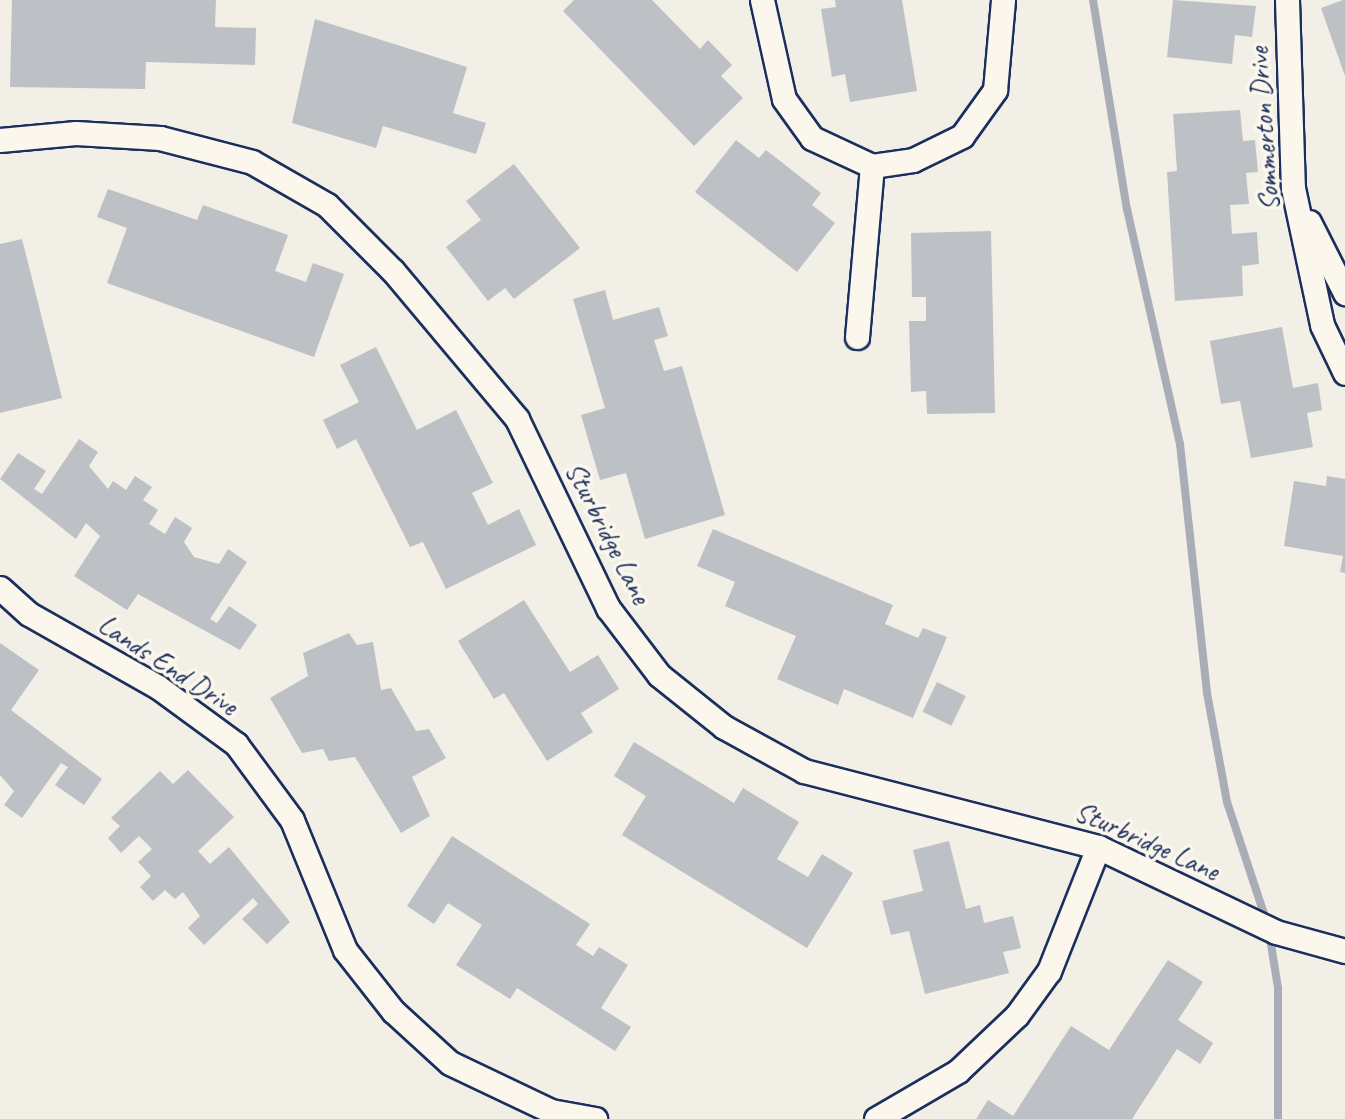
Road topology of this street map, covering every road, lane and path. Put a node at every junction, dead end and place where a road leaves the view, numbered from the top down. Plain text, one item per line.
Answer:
1 (762, 0) edge
2 (1003, 0) edge
3 (1287, 0) edge
4 (0, 140) edge
5 (872, 166) junction
6 (1293, 188) junction
7 (1345, 293) edge
8 (857, 337) dead end
9 (1345, 373) edge
10 (0, 588) edge
11 (1098, 847) junction
12 (1345, 951) edge
13 (595, 1119) edge
14 (876, 1119) edge

1 - 5 street
2 - 5 street
3 - 6 street, Sommerton Drive
4 - 11 street, Sturbridge Lane
5 - 8 street
6 - 7 street
6 - 9 street, Sommerton Drive
10 - 13 street, Lands End Drive
11 - 12 street, Sturbridge Lane
11 - 14 street

